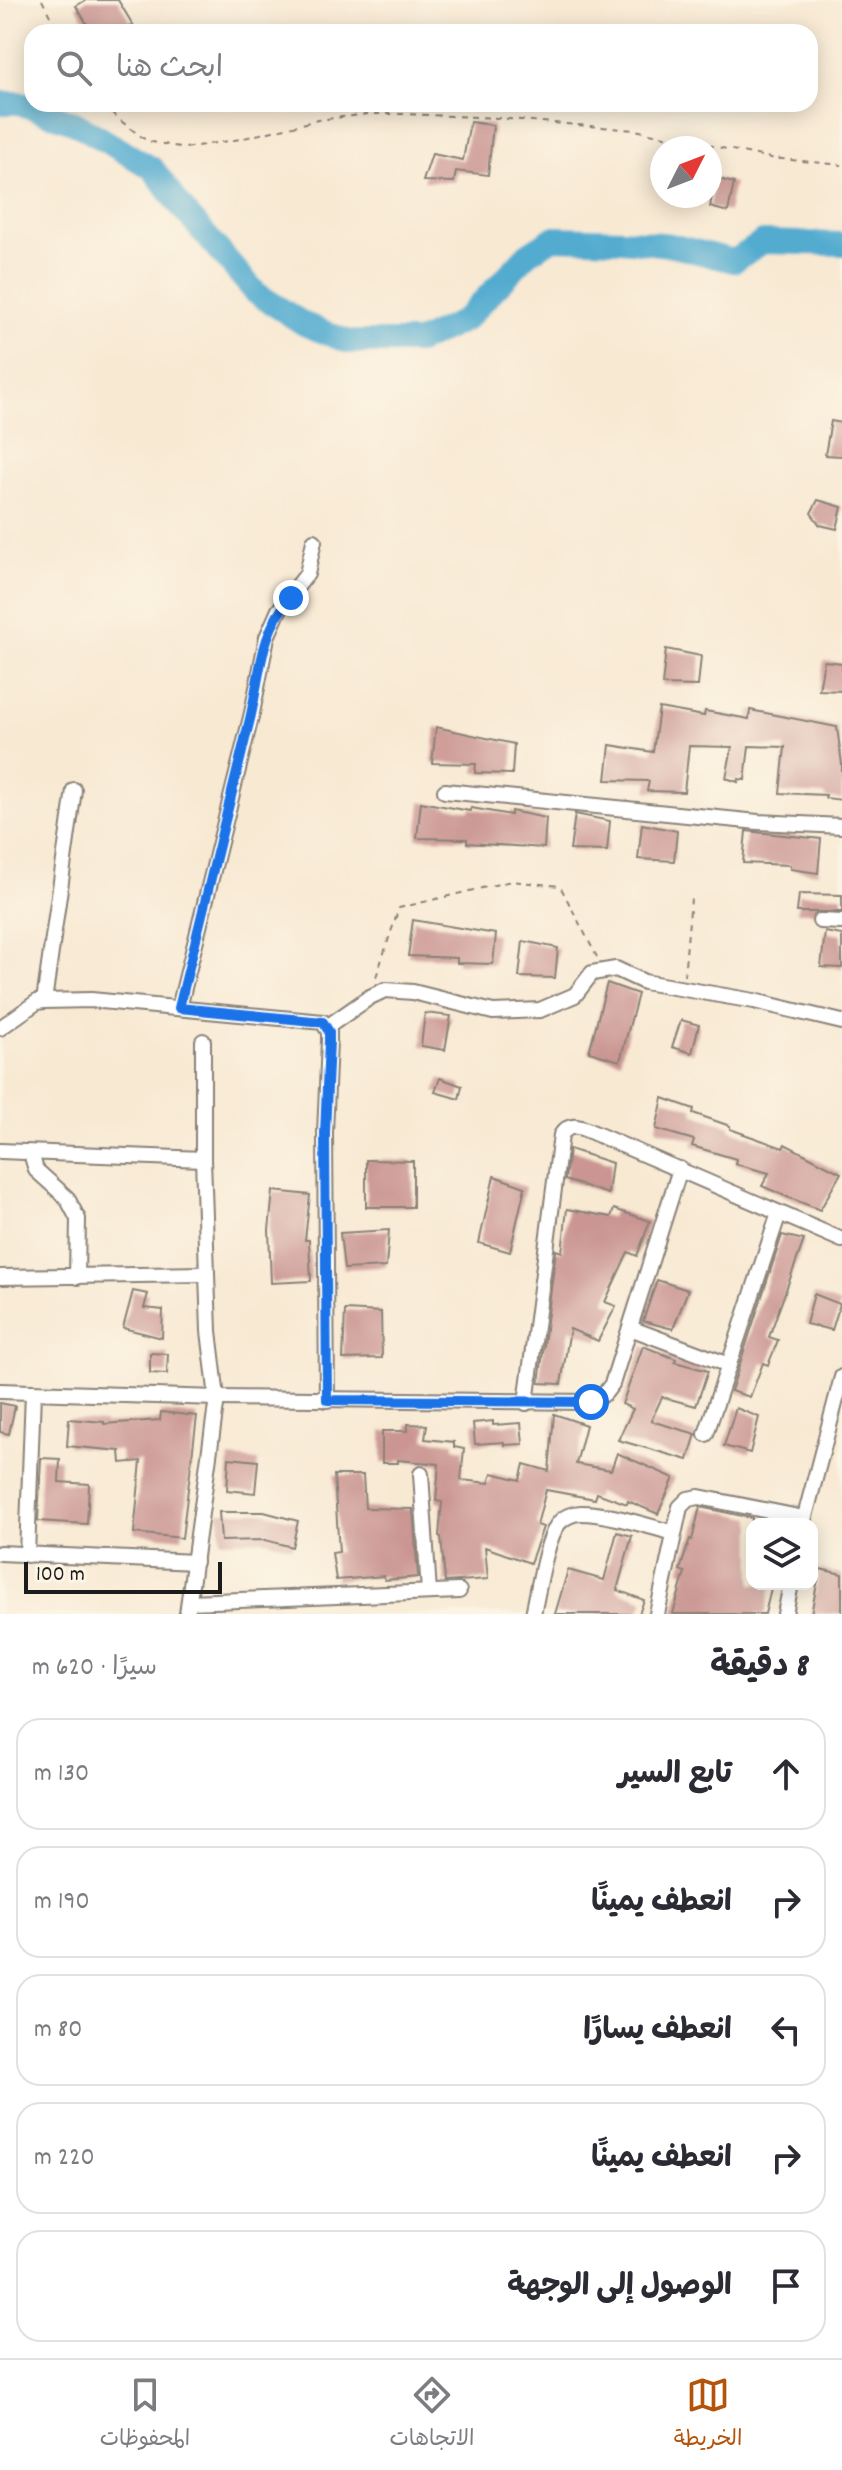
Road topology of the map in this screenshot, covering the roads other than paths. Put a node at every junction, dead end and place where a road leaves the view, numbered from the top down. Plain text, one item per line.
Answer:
1 (314, 541) dead end
2 (74, 790) dead end
3 (445, 791) dead end
4 (842, 826) edge
5 (820, 921) dead end
6 (842, 922) edge
7 (44, 1001) junction
8 (179, 1008) junction
9 (842, 1022) edge
10 (327, 1027) junction
11 (0, 1028) edge
12 (203, 1041) dead end
13 (0, 1151) edge
14 (31, 1153) junction
15 (203, 1159) junction
16 (680, 1169) junction
17 (779, 1213) junction
18 (842, 1240) edge
19 (207, 1274) junction
20 (0, 1277) edge
21 (77, 1277) junction
22 (630, 1328) junction
23 (729, 1365) junction
24 (842, 1377) edge
25 (0, 1391) edge
26 (33, 1392) junction
27 (217, 1398) junction
28 (327, 1400) junction
29 (526, 1403) junction
30 (835, 1432) edge
31 (706, 1434) dead end
32 (421, 1474) dead end
33 (790, 1518) edge
34 (805, 1518) edge
35 (674, 1533) junction
36 (0, 1553) edge
37 (27, 1555) junction
38 (195, 1562) junction
39 (790, 1590) edge
40 (459, 1591) dead end
41 (429, 1592) junction
42 (188, 1608) edge
43 (533, 1614) edge
44 (657, 1614) edge
45 (785, 1614) edge

1 - 8 street
2 - 7 street
3 - 4 street
5 - 6 street
7 - 8 street
7 - 11 street
8 - 10 street
9 - 10 street
10 - 28 street
12 - 15 street
13 - 14 street
14 - 15 street
14 - 21 street
15 - 19 street
16 - 17 street
16 - 22 street
16 - 29 street
17 - 18 street
17 - 23 street
19 - 21 street
19 - 27 street
20 - 21 street
22 - 23 street
22 - 29 street
23 - 31 street
24 - 30 street
25 - 26 street
26 - 27 street
26 - 37 street
27 - 28 street
27 - 38 street
28 - 29 street
30 - 34 street
32 - 41 street
33 - 35 street
35 - 43 street
35 - 44 street
36 - 37 street
37 - 38 street
38 - 42 street
39 - 45 street
40 - 41 street
41 - 42 street

